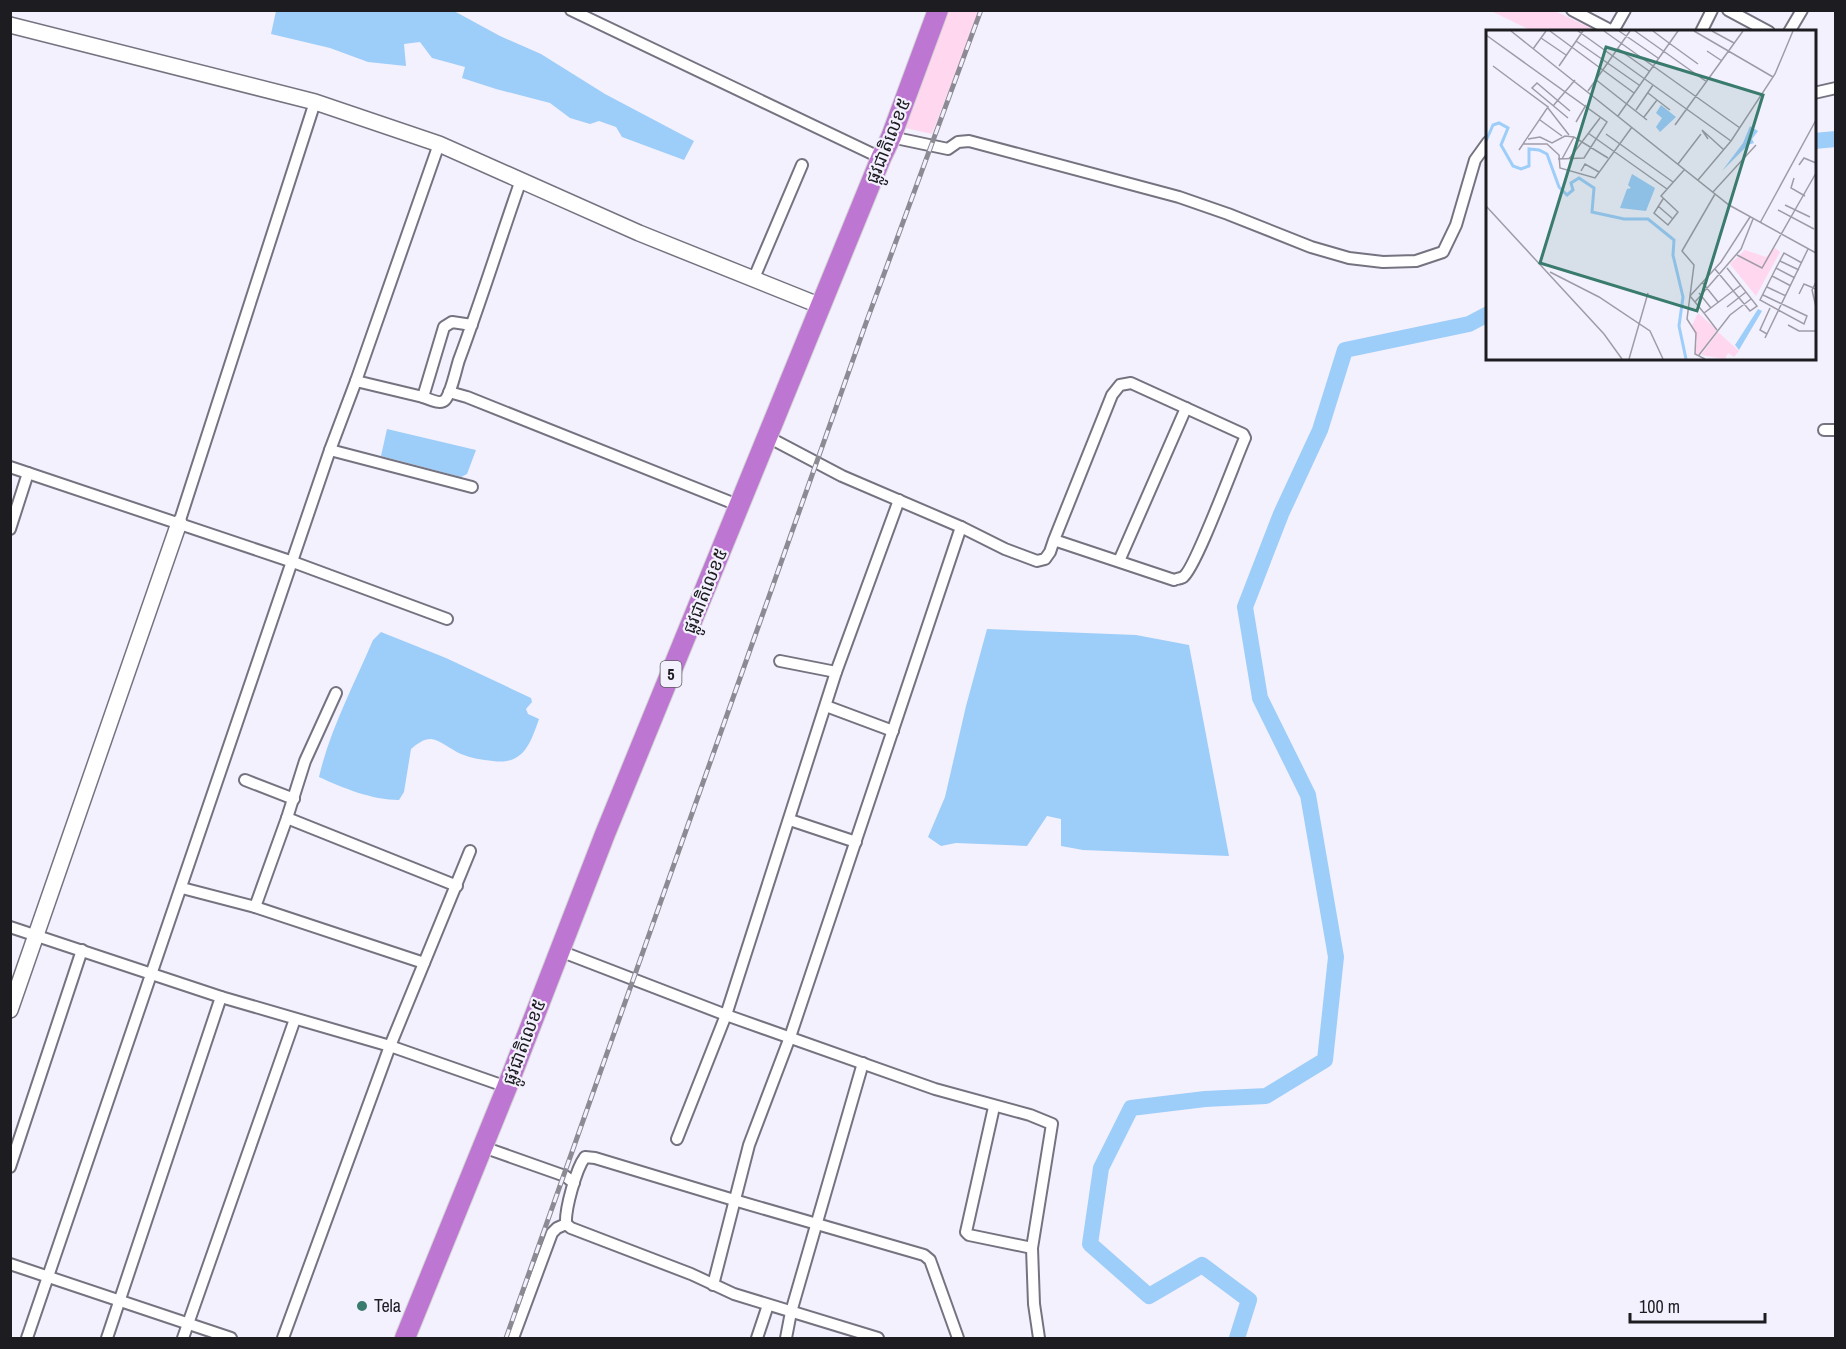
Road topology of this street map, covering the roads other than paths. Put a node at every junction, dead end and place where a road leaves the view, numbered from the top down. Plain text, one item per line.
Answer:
1 (571, 10) edge
2 (938, 10) edge
3 (1572, 10) edge
4 (1625, 10) edge
5 (1712, 10) edge
6 (1728, 10) edge
7 (1802, 10) edge
8 (10, 26) edge
9 (1611, 30) edge
10 (1614, 30) edge
11 (1702, 30) edge
12 (1765, 30) edge
13 (1790, 30) edge
14 (1836, 88) edge
15 (1816, 93) edge
16 (315, 102) junction
17 (891, 137) junction
18 (439, 144) junction
19 (1486, 144) edge
20 (881, 158) junction
21 (802, 165) dead end
22 (521, 180) junction
23 (754, 278) junction
24 (821, 306) junction
25 (472, 325) junction
26 (356, 381) junction
27 (449, 392) junction
28 (423, 397) junction
29 (1186, 408) junction
30 (768, 437) junction
31 (330, 450) junction
32 (10, 467) edge
33 (28, 473) junction
34 (472, 487) dead end
35 (899, 500) junction
36 (740, 506) junction
37 (179, 523) junction
38 (961, 527) junction
39 (10, 529) edge
40 (1054, 540) junction
41 (1119, 561) junction
42 (293, 562) junction
43 (447, 619) dead end
44 (780, 662) dead end
45 (836, 672) junction
46 (336, 693) dead end
47 (826, 706) junction
48 (892, 731) junction
49 (245, 780) dead end
50 (294, 799) junction
51 (288, 818) junction
52 (790, 820) junction
53 (856, 842) junction
54 (470, 851) dead end
55 (457, 886) junction
56 (182, 888) junction
57 (255, 907) junction
58 (10, 927) edge
59 (35, 934) junction
60 (82, 950) junction
61 (560, 951) junction
62 (424, 963) junction
63 (153, 974) junction
64 (221, 997) junction
65 (10, 1010) edge
66 (726, 1015) junction
67 (295, 1019) junction
68 (790, 1037) junction
69 (390, 1046) junction
70 (863, 1063) junction
71 (507, 1087) junction
72 (994, 1107) junction
73 (677, 1139) dead end
74 (483, 1147) junction
75 (10, 1167) edge
76 (574, 1183) junction
77 (734, 1200) junction
78 (817, 1223) junction
79 (566, 1224) junction
80 (1032, 1248) junction
81 (10, 1264) edge
82 (49, 1277) junction
83 (713, 1285) junction
84 (119, 1301) junction
85 (768, 1305) junction
86 (791, 1312) junction
87 (188, 1324) junction
88 (27, 1338) edge
89 (107, 1338) edge
90 (183, 1338) edge
91 (231, 1338) edge
92 (283, 1338) edge
93 (405, 1338) edge
94 (513, 1338) edge
95 (757, 1338) edge
96 (786, 1338) edge
97 (878, 1338) edge
98 (958, 1338) edge
99 (1039, 1338) edge

1 - 20 street
2 - 17 highway, ផ្លូវជាតិលេខ៥ / 5
3 - 9 street
4 - 10 street
5 - 11 street
6 - 12 street
7 - 13 street
8 - 16 street
14 - 15 street
16 - 18 street
16 - 37 street
17 - 19 street
17 - 20 highway, ផ្លូវជាតិលេខ៥ / 5
18 - 22 street
18 - 26 street
20 - 24 highway, ផ្លូវជាតិលេខ៥ / 5
21 - 23 street
22 - 23 street
22 - 25 street
23 - 24 street
24 - 30 highway, ផ្លូវជាតិលេខ៥ / 5
25 - 27 street
25 - 28 street
26 - 28 street
26 - 31 street
27 - 28 street
27 - 36 street
29 - 40 street
29 - 41 street
29 - 41 street
30 - 35 street
30 - 36 highway, ផ្លូវជាតិលេខ៥ / 5
31 - 34 street
31 - 42 street
32 - 33 street
33 - 37 street
33 - 39 street
35 - 38 street
35 - 45 street
36 - 61 highway, ផ្លូវជាតិលេខ៥ / 5
37 - 42 street
37 - 59 street
38 - 40 street
38 - 48 street
40 - 41 street
42 - 43 street
42 - 56 street
44 - 45 street
45 - 47 street
46 - 50 street
47 - 48 street
47 - 52 street
48 - 53 street
49 - 50 street
50 - 51 street
51 - 55 street
51 - 57 street
52 - 53 street
52 - 66 street
53 - 68 street
54 - 55 street
55 - 62 street
56 - 57 street
56 - 63 street
57 - 62 street
58 - 59 street
59 - 60 street
59 - 65 street
60 - 63 street
60 - 75 street
61 - 66 street
61 - 71 highway, ផ្លូវជាតិលេខ៥ / 5
62 - 69 street
63 - 64 street
63 - 82 street
64 - 67 street
64 - 84 street
66 - 68 street
66 - 73 street
67 - 69 street
67 - 87 street
68 - 70 street
68 - 77 street
69 - 71 street
69 - 92 street
70 - 72 street
70 - 78 street
71 - 74 highway, ផ្លូវជាតិលេខ៥ / 5
72 - 80 street
72 - 80 street
74 - 76 street
74 - 93 highway, ផ្លូវជាតិលេខ៥ / 5
76 - 77 street
76 - 79 street
77 - 78 street
77 - 83 street
78 - 86 street
78 - 98 street
79 - 83 street
79 - 94 street
80 - 99 street
81 - 82 street
82 - 84 street
82 - 88 street
83 - 85 street
84 - 87 street
84 - 89 street
85 - 86 street
85 - 95 street
86 - 96 street
86 - 97 street
87 - 90 street
87 - 91 street

